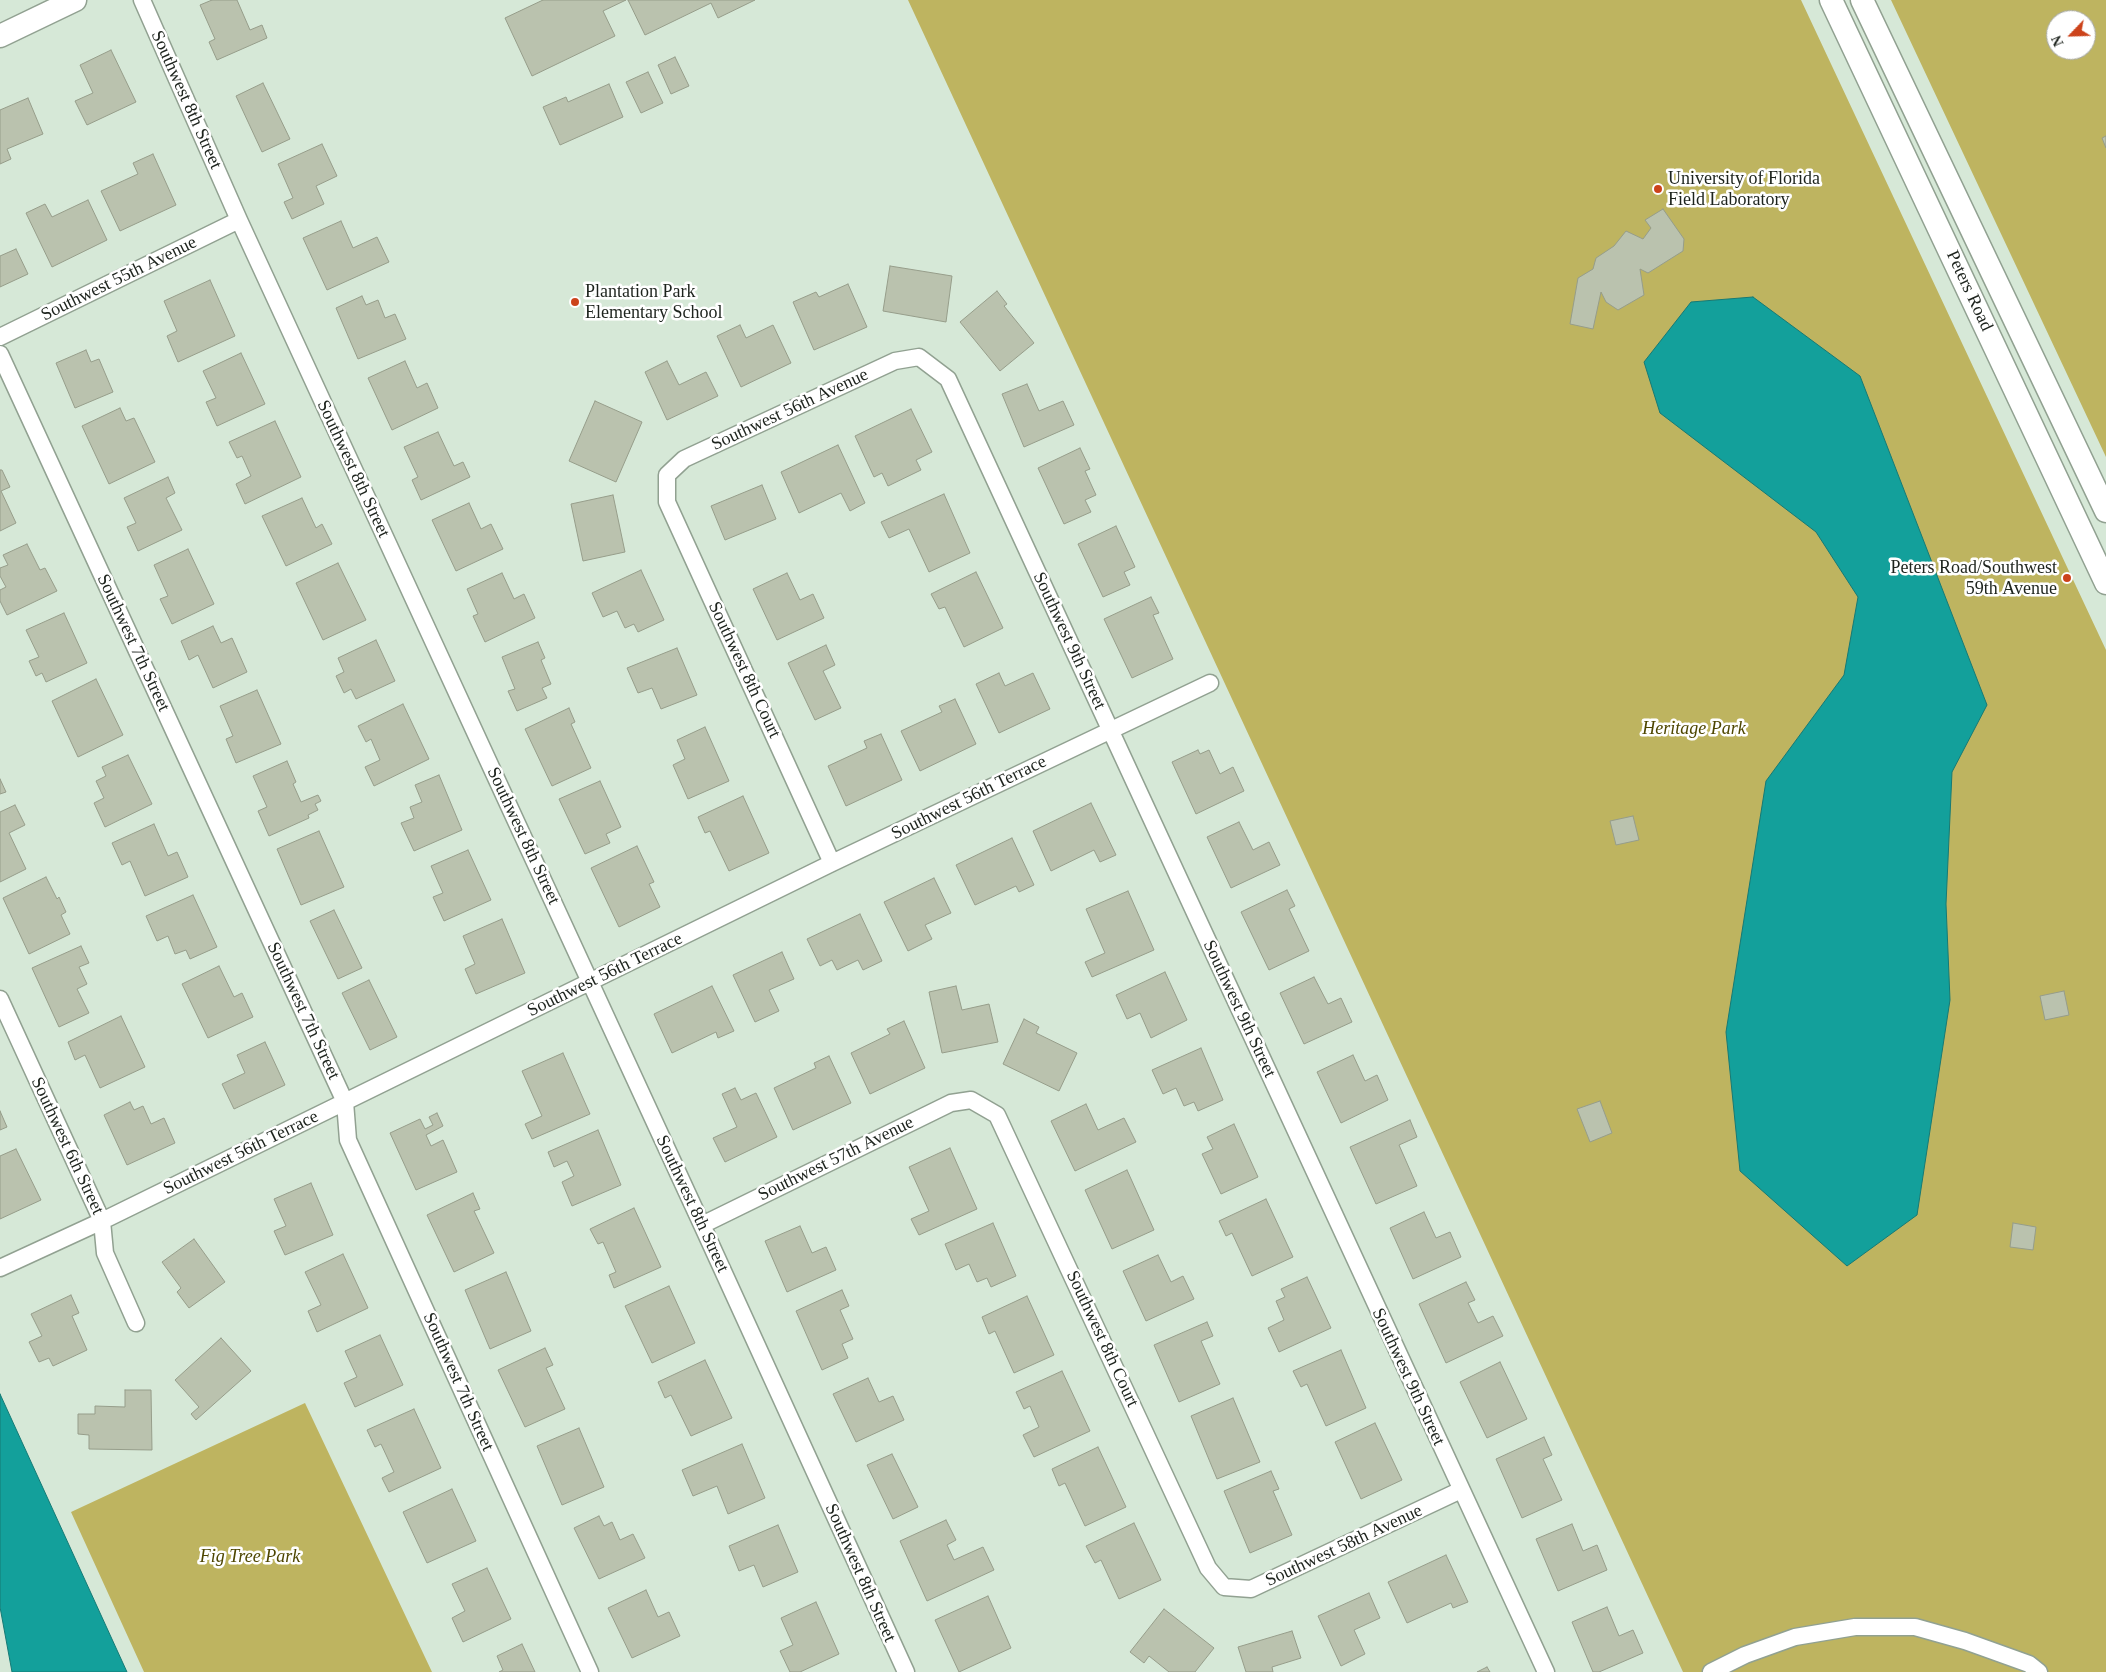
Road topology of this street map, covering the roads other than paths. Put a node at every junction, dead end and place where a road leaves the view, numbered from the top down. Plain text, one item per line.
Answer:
1 (142, 0) edge
2 (1831, 0) edge
3 (1862, 0) edge
4 (66, 2) edge
5 (0, 36) edge
6 (239, 220) junction
7 (0, 337) edge
8 (0, 354) edge
9 (918, 357) joint
10 (667, 475) joint
11 (2106, 512) edge
12 (2106, 583) edge
13 (1210, 683) dead end
14 (1110, 730) junction
15 (832, 863) junction
16 (590, 982) junction
17 (0, 999) edge
18 (971, 1100) joint
19 (345, 1102) junction
20 (102, 1220) junction
21 (702, 1225) junction
22 (0, 1268) edge
23 (136, 1323) dead end
24 (1461, 1490) junction
25 (1224, 1587) joint
26 (590, 1672) edge
27 (906, 1672) edge
28 (1546, 1672) edge
29 (1711, 1672) edge
30 (2039, 1672) edge

1 - 6 street, Southwest 8th Street
2 - 12 main road, Peters Road
3 - 11 main road, Peters Road
4 - 5 main road
6 - 7 street, Southwest 55th Avenue
6 - 16 street, Southwest 8th Street
8 - 19 street, Southwest 7th Street
9 - 10 street, Southwest 56th Avenue
9 - 14 street, Southwest 9th Street
10 - 15 street, Southwest 8th Court
13 - 14 street, Southwest 56th Terrace
14 - 15 street, Southwest 56th Terrace
14 - 24 street, Southwest 9th Street
15 - 16 street, Southwest 56th Terrace
16 - 19 street, Southwest 56th Terrace
16 - 21 street, Southwest 8th Street
17 - 20 street, Southwest 6th Street
18 - 21 street, Southwest 57th Avenue
18 - 25 street, Southwest 8th Court
19 - 20 street, Southwest 56th Terrace
19 - 26 street, Southwest 7th Street
20 - 22 street, Southwest 56th Terrace
20 - 23 street, Southwest 6th Street
21 - 27 street, Southwest 8th Street
24 - 25 street, Southwest 58th Avenue
24 - 28 street, Southwest 9th Street
29 - 30 street

